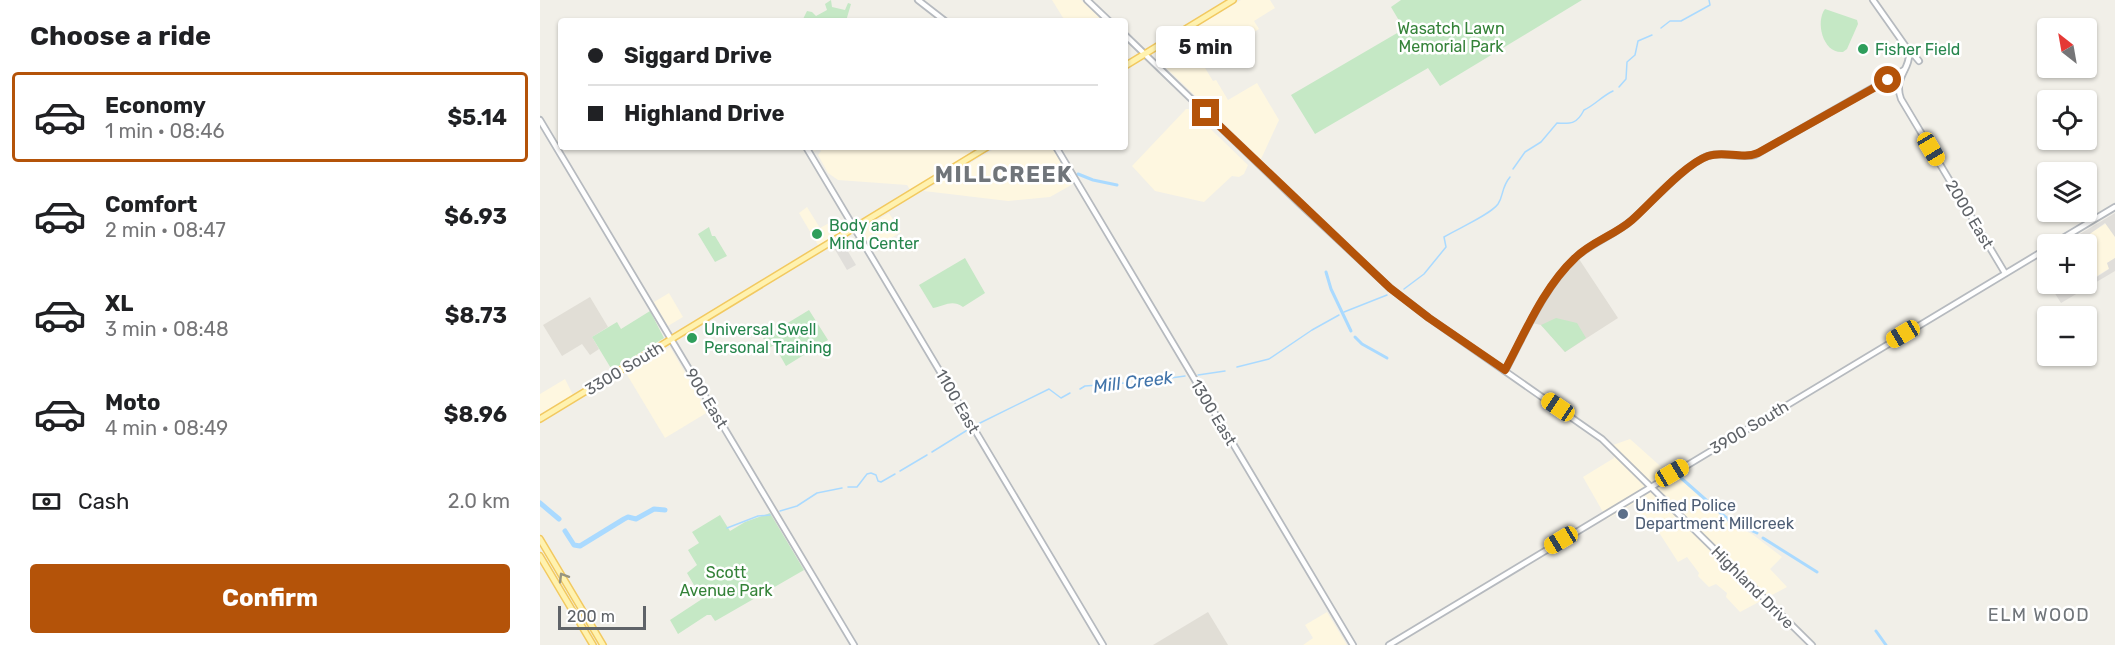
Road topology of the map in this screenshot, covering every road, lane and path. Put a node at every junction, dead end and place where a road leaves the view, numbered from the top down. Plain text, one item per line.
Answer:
1 (918, 0) edge
2 (1087, 0) edge
3 (1233, 0) edge
4 (1873, 0) edge
5 (939, 18) edge
6 (1106, 18) edge
7 (1128, 38) edge
8 (1908, 49) junction
9 (1145, 54) junction
10 (1919, 61) dead end
11 (1128, 64) edge
12 (1904, 70) junction
13 (540, 120) edge
14 (558, 150) edge
15 (558, 150) edge
16 (808, 150) edge
17 (983, 150) edge
18 (1058, 150) edge
19 (2115, 207) edge
20 (855, 228) junction
21 (2070, 234) edge
22 (2037, 254) edge
23 (2005, 273) junction
24 (672, 339) junction
25 (1505, 370) junction
26 (540, 419) edge
27 (1651, 486) junction
28 (540, 539) edge
29 (540, 556) edge
30 (593, 645) edge
31 (603, 645) edge
32 (854, 645) edge
33 (1103, 645) edge
34 (1353, 645) edge
35 (1389, 645) edge
36 (1812, 645) edge

1 - 5 main road
2 - 6 main road
3 - 9 main road
4 - 8 main road
7 - 9 main road, Highland Drive
8 - 10 main road
8 - 12 main road, 2000 East
9 - 11 main road
9 - 25 main road, Highland Drive
12 - 23 main road, 2000 East
12 - 25 main road
13 - 14 main road, 900 East
15 - 24 main road, 900 East
16 - 20 main road, 1100 East
17 - 20 main road, 3300 South
18 - 34 main road, 1300 East
19 - 21 main road
20 - 24 main road, 3300 South
20 - 33 main road, 1100 East
22 - 23 main road, 3900 South
23 - 27 main road, 3900 South
24 - 26 main road, 3300 South
24 - 32 main road, 900 East
25 - 27 main road, Highland Drive
27 - 35 main road, 3900 South
27 - 36 main road, Highland Drive
31 -> 28 main road
29 - 30 main road

